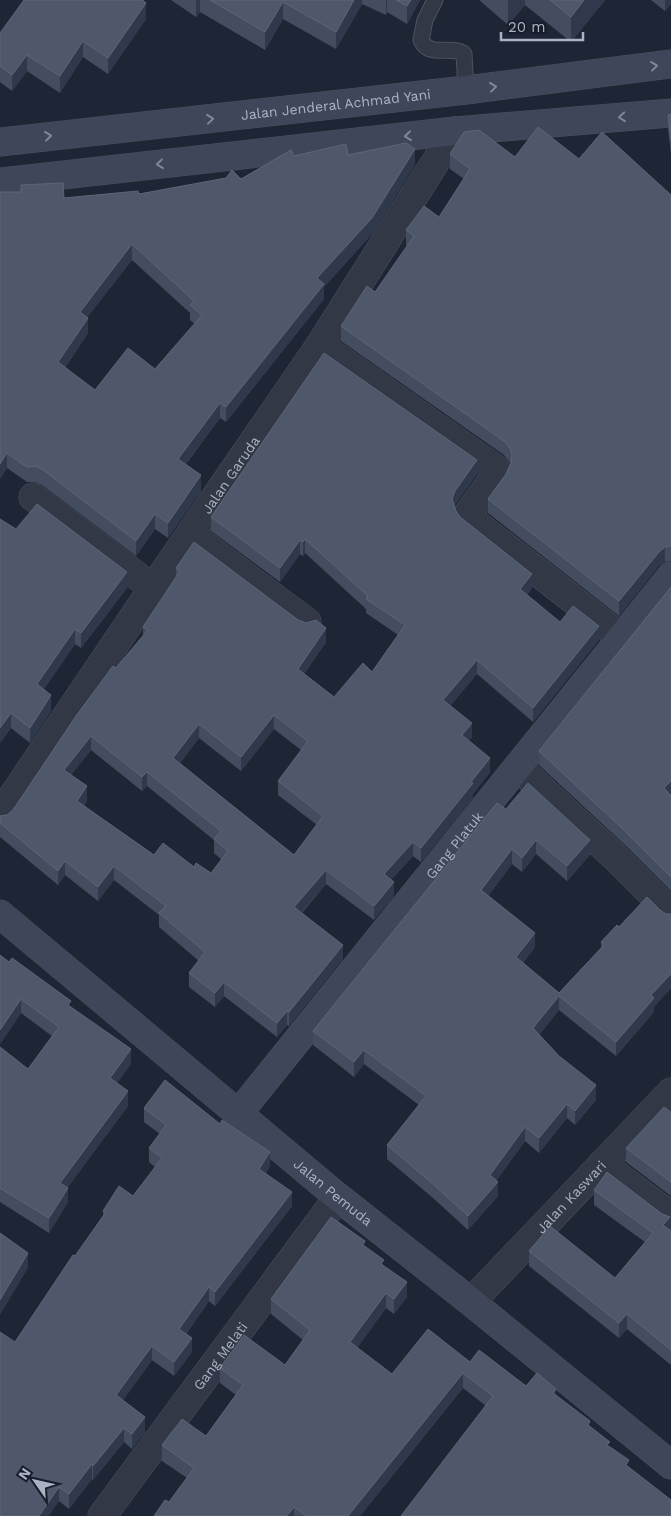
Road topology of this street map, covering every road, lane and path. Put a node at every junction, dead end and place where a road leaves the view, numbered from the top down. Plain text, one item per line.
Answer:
1 (435, 0) edge
2 (671, 64) edge
3 (466, 90) junction
4 (671, 113) edge
5 (455, 131) junction
6 (0, 142) edge
7 (0, 182) edge
8 (320, 345) junction
9 (33, 498) dead end
10 (191, 535) junction
11 (671, 576) edge
12 (153, 588) junction
13 (307, 622) edge
14 (622, 638) junction
15 (518, 767) junction
16 (0, 815) edge
17 (671, 913) edge
18 (0, 914) edge
19 (671, 1092) edge
20 (238, 1114) junction
21 (602, 1164) junction
22 (338, 1197) junction
23 (671, 1216) edge
24 (471, 1302) junction
25 (671, 1465) edge
26 (102, 1516) edge

1 - 3 lane
3 -> 2 main road, Jalan Jenderal Achmad Yani
6 -> 3 main road, Jalan Jenderal Achmad Yani
4 -> 5 main road
5 -> 7 main road
5 - 8 street, Jalan Garuda
8 - 10 street, Jalan Garuda
8 - 14 street
9 - 12 street
10 - 12 street, Jalan Garuda
10 - 13 street
11 - 14 main road, Gang Platuk
12 - 16 street, Jalan Garuda
14 - 15 main road, Gang Platuk
15 - 17 street
15 - 20 main road, Gang Platuk
18 - 20 main road, Jalan Pemuda
19 - 21 street, Jalan Kaswari
20 - 22 main road, Jalan Pemuda
21 - 23 street
21 - 24 street, Jalan Kaswari
22 - 24 main road, Jalan Pemuda
22 - 26 street, Gang Melati
24 - 25 main road, Jalan Pemuda

